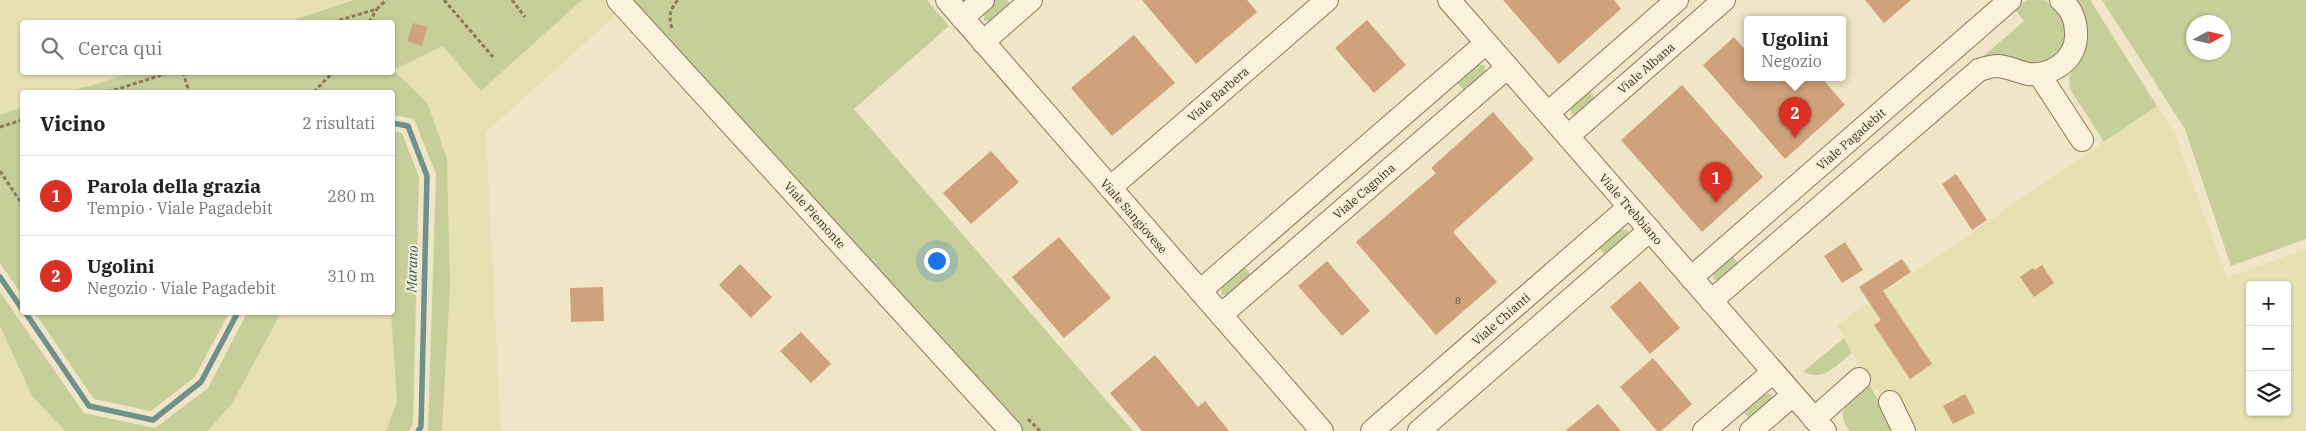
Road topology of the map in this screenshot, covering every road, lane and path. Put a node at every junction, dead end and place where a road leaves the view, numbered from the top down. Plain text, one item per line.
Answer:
1 (386, 0) edge
2 (444, 0) edge
3 (512, 0) edge
4 (618, 0) edge
5 (946, 0) edge
6 (983, 0) edge
7 (1031, 0) edge
8 (1326, 0) edge
9 (1449, 0) edge
10 (1677, 0) edge
11 (1724, 0) edge
12 (2010, 0) edge
13 (2061, 0) edge
14 (377, 9) junction
15 (525, 17) dead end
16 (962, 18) junction
17 (340, 20) edge
18 (370, 20) edge
19 (983, 42) junction
20 (1486, 43) junction
21 (493, 57) dead end
22 (1508, 67) junction
23 (2039, 74) junction
24 (162, 75) edge
25 (184, 75) edge
26 (329, 75) edge
27 (114, 90) edge
28 (188, 90) edge
29 (316, 90) edge
30 (1548, 113) junction
31 (20, 121) edge
32 (0, 127) edge
33 (1568, 136) junction
34 (2082, 140) dead end
35 (0, 172) edge
36 (1110, 188) junction
37 (20, 195) edge
38 (17, 196) junction
39 (20, 201) edge
40 (1629, 206) junction
41 (1650, 230) junction
42 (1691, 278) junction
43 (1200, 291) junction
44 (1711, 301) junction
45 (1221, 315) junction
46 (1773, 372) junction
47 (1859, 379) dead end
48 (1793, 394) junction
49 (1890, 402) dead end
50 (1819, 425) edge
51 (1011, 431) edge
52 (1322, 431) edge
53 (1372, 431) edge
54 (1420, 431) edge
55 (1704, 431) edge
56 (1751, 431) edge
57 (1904, 431) edge

1 - 14 path
2 - 21 path
3 - 15 path
4 - 51 street, Viale Piemonte
5 - 16 street, Viale Sangiovese
6 - 16 street
7 - 19 street
8 - 36 street, Viale Barbera
9 - 20 street, Viale Trebbiano
10 - 30 street
11 - 33 street, Viale Albana
12 - 42 street, Viale Pagadebit
13 - 23 street
14 - 17 path
14 - 18 path
16 - 19 street, Viale Sangiovese
19 - 36 street, Viale Sangiovese
20 - 22 street, Viale Trebbiano
20 - 43 street
22 - 30 street, Viale Trebbiano
22 - 45 street, Viale Cagnina
23 - 34 street
23 - 44 street
24 - 27 path
25 - 28 path
26 - 29 path
30 - 33 street, Viale Trebbiano
31 - 32 path
33 - 40 street, Viale Trebbiano
35 - 38 path
36 - 43 street, Viale Sangiovese
37 - 38 path
38 - 39 path
40 - 41 street, Viale Trebbiano
40 - 53 street, Viale Chianti
41 - 42 street, Viale Trebbiano
41 - 54 street
42 - 44 street, Viale Trebbiano
43 - 45 street, Viale Sangiovese
44 - 46 street, Viale Trebbiano
45 - 52 street, Viale Sangiovese
46 - 48 street, Viale Trebbiano
46 - 55 street
47 - 50 street, Viale Trebbiano
48 - 50 street, Viale Trebbiano
48 - 56 street
49 - 57 street

